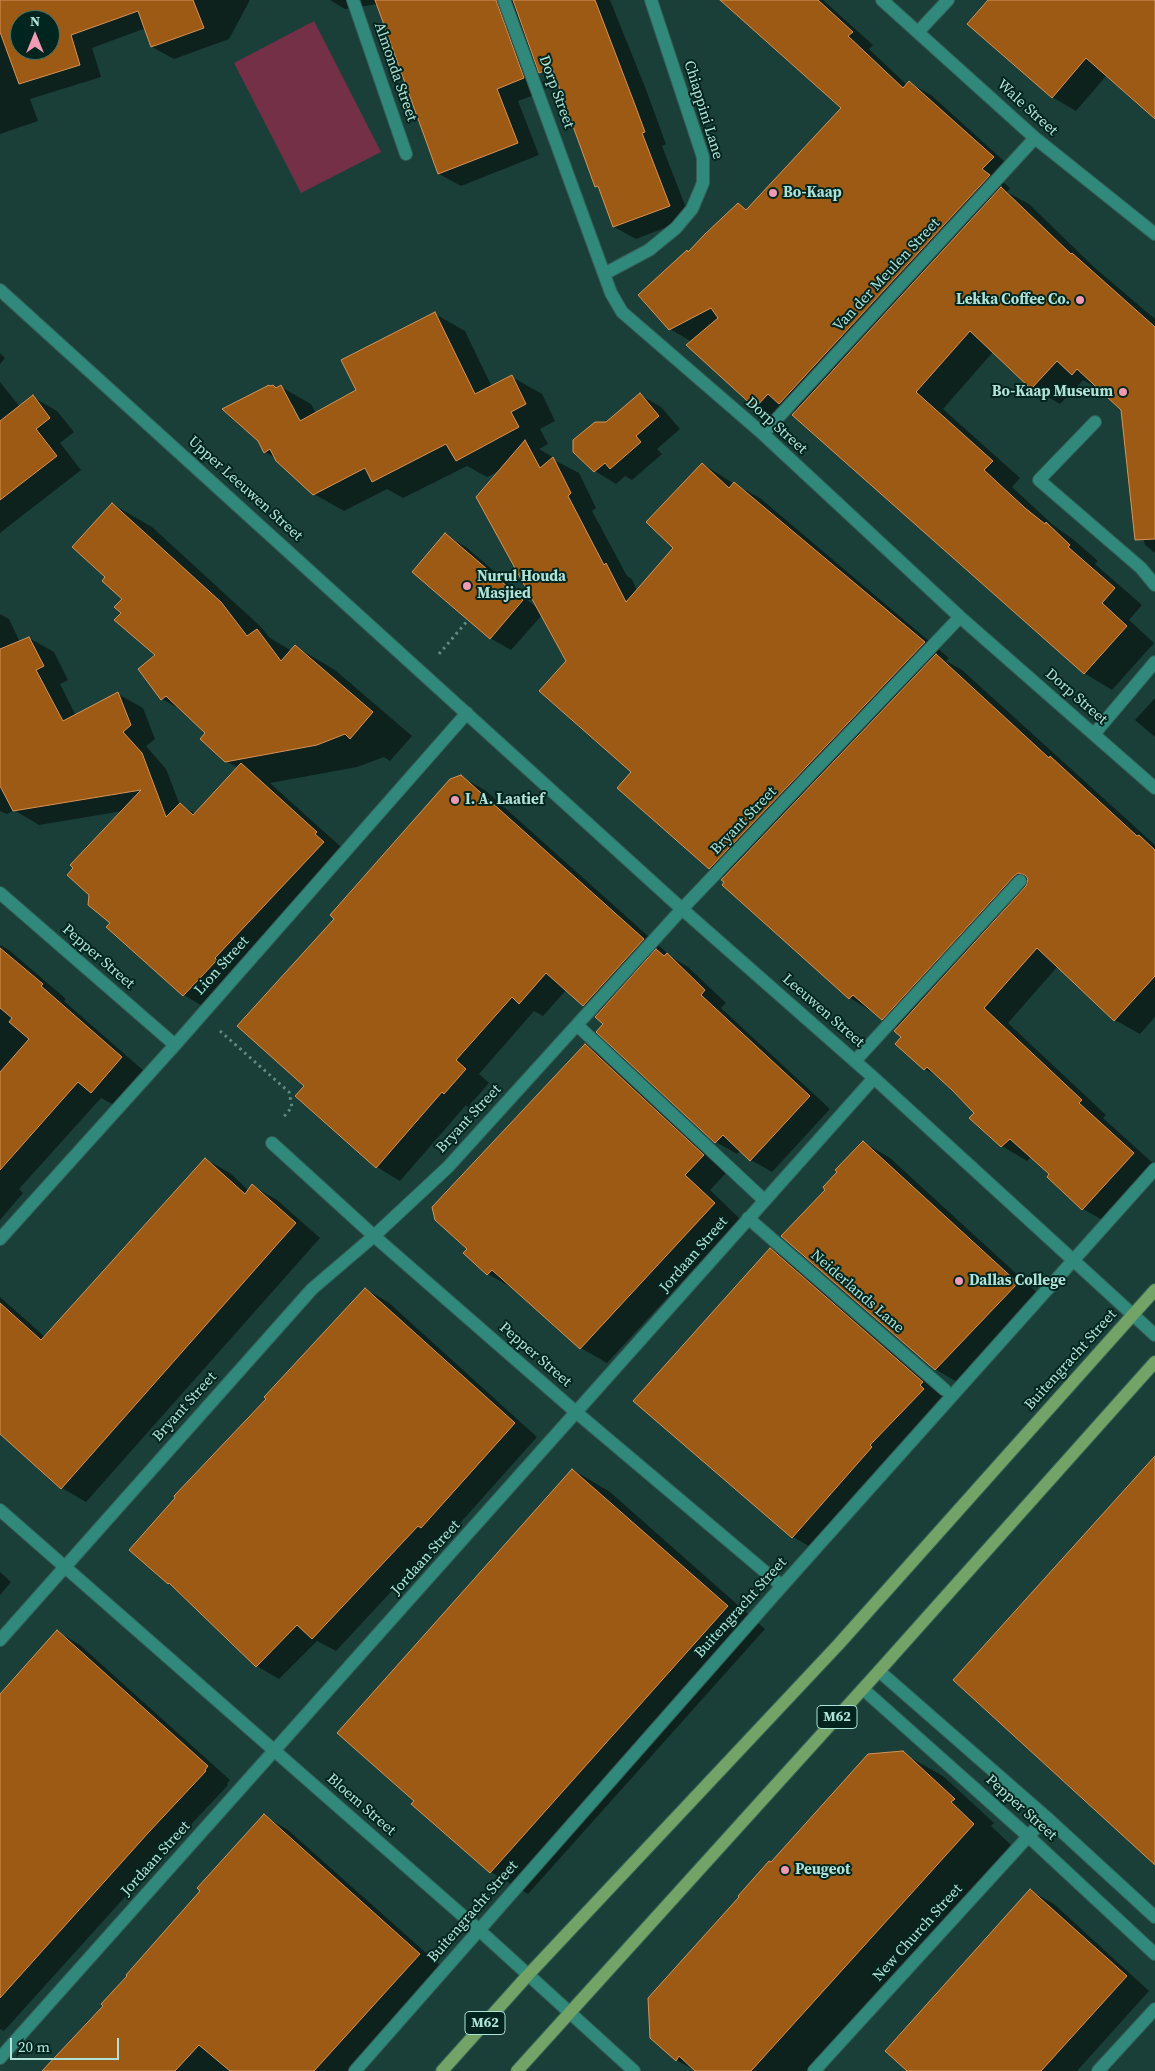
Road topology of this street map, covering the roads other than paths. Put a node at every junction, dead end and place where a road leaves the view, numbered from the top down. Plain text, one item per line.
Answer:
1 (353, 0) edge
2 (504, 0) edge
3 (651, 0) edge
4 (882, 0) edge
5 (948, 0) edge
6 (918, 32) junction
7 (1035, 138) junction
8 (406, 154) dead end
9 (1155, 234) edge
10 (604, 274) junction
11 (0, 290) edge
12 (1095, 422) dead end
13 (762, 434) junction
14 (1155, 585) edge
15 (960, 617) junction
16 (1155, 662) edge
17 (467, 713) junction
18 (1094, 734) junction
19 (1155, 788) edge
20 (1020, 881) dead end
21 (0, 893) edge
22 (682, 909) junction
23 (578, 1026) junction
24 (175, 1045) junction
25 (855, 1061) junction
26 (874, 1078) junction
27 (272, 1143) dead end
28 (1155, 1169) edge
29 (764, 1200) junction
30 (748, 1218) junction
31 (374, 1236) junction
32 (0, 1239) edge
33 (1073, 1261) junction
34 (1155, 1290) edge
35 (1132, 1316) junction
36 (1155, 1336) edge
37 (1155, 1362) edge
38 (944, 1390) dead end
39 (577, 1413) junction
40 (0, 1510) edge
41 (65, 1566) junction
42 (782, 1586) junction
43 (0, 1640) edge
44 (879, 1671) junction
45 (863, 1689) junction
46 (274, 1751) junction
47 (1046, 1817) junction
48 (1028, 1836) junction
49 (1155, 1916) edge
50 (479, 1930) junction
51 (1155, 1954) edge
52 (528, 1975) junction
53 (1155, 2009) edge
54 (568, 2013) junction
55 (0, 2058) edge
56 (355, 2071) edge
57 (442, 2071) edge
58 (517, 2071) edge
59 (634, 2071) edge
60 (814, 2071) edge
61 (1098, 2071) edge

1 - 8 street, Almonda Street
2 - 10 street, Dorp Street
3 - 10 street, Chiappini Lane
4 - 6 street, Wale Street
5 - 6 street
6 - 7 street, Wale Street
7 - 9 street, Wale Street
7 - 13 street, Van der Meulen Street
10 - 13 street, Dorp Street
11 - 17 street, Upper Leeuwen Street
12 - 14 street
13 - 15 street, Dorp Street
15 - 18 street, Dorp Street
15 - 22 street, Bryant Street
16 - 18 street
17 - 22 street, Leeuwen Street
17 - 24 street, Lion Street
18 - 19 street, Dorp Street
20 - 25 street
21 - 24 street, Pepper Street
22 - 23 street, Bryant Street
22 - 25 street, Leeuwen Street
23 - 29 street
23 - 31 street, Bryant Street
24 - 32 street, Lion Street
25 - 26 street, Leeuwen Street
26 - 29 street, Jordaan Street
26 - 33 street, Leeuwen Street
27 - 31 street, Pepper Street
28 - 33 street, Buitengracht Street
29 - 30 street, Jordaan Street
30 - 38 street, Neiderlands Lane
30 - 39 street, Jordaan Street
31 - 39 street, Pepper Street
31 - 41 street, Bryant Street
33 - 35 street, Leeuwen Street
33 - 42 street, Buitengracht Street
34 - 35 main road, Buitengracht Street / M62
35 - 36 street, Leeuwen Street
35 - 52 main road, Buitengracht Street / M62
37 - 44 main road, M62
39 - 42 street, Pepper Street
39 - 46 street, Jordaan Street
40 - 41 street, Bloem Street
41 - 43 street, Bryant Street
41 - 46 street, Bloem Street
42 - 50 street, Buitengracht Street
44 - 45 main road, M62
44 - 47 street, Pepper Street
45 - 48 street, Pepper Street
45 - 54 main road, M62
46 - 50 street, Bloem Street
46 - 55 street, Jordaan Street
47 - 48 street, New Church Street
47 - 49 street, Pepper Street
48 - 51 street, Pepper Street
48 - 60 street, New Church Street
50 - 52 street, Bloem Street
50 - 56 street, Buitengracht Street
52 - 54 street, Bloem Street
52 - 57 main road, Buitengracht Street / M62
53 - 61 street
54 - 58 main road, M62
54 - 59 street, Bloem Street

